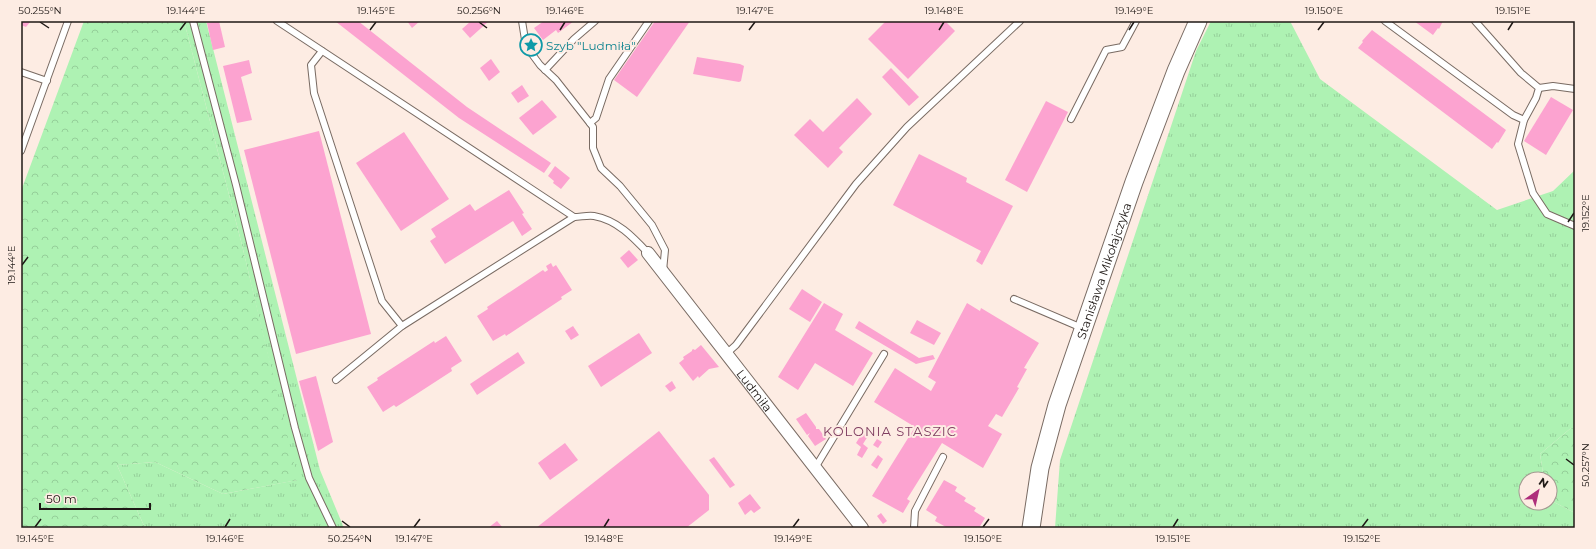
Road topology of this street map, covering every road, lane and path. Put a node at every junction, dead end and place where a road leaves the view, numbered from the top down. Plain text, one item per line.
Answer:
1 (68, 21) edge
2 (193, 21) edge
3 (277, 21) edge
4 (522, 21) edge
5 (595, 21) edge
6 (649, 21) edge
7 (1020, 21) edge
8 (1136, 21) edge
9 (1198, 21) edge
10 (1385, 21) edge
11 (1475, 21) edge
12 (322, 51) junction
13 (545, 70) junction
14 (21, 72) edge
15 (47, 81) junction
16 (1539, 88) junction
17 (1575, 89) edge
18 (1071, 119) dead end
19 (1524, 120) junction
20 (590, 123) junction
21 (21, 151) edge
22 (574, 217) junction
23 (1575, 226) edge
24 (648, 253) joint
25 (662, 272) junction
26 (1014, 299) dead end
27 (402, 326) junction
28 (1083, 329) junction
29 (726, 354) junction
30 (884, 354) dead end
31 (336, 380) dead end
32 (943, 457) dead end
33 (815, 468) junction
34 (333, 528) edge
35 (862, 528) edge
36 (914, 528) edge
37 (1031, 528) edge

1 - 15 lane
2 - 34 lane
3 - 12 lane
4 - 13 lane
5 - 13 lane
6 - 20 lane
7 - 29 lane
8 - 18 lane
9 - 28 street, Stanisława Mikołajczyka
10 - 19 lane
11 - 16 lane
12 - 22 lane
12 - 27 lane
13 - 20 lane
14 - 15 lane
15 - 21 lane
16 - 17 lane
16 - 19 lane
19 - 23 lane
20 - 25 lane
22 - 24 lane
22 - 27 lane
24 - 25 street, Ludmiła
25 - 29 street, Ludmiła
26 - 28 lane
27 - 31 lane
28 - 37 street, Stanisława Mikołajczyka
29 - 33 street, Ludmiła
30 - 33 lane
32 - 36 lane
33 - 35 street, Ludmiła

